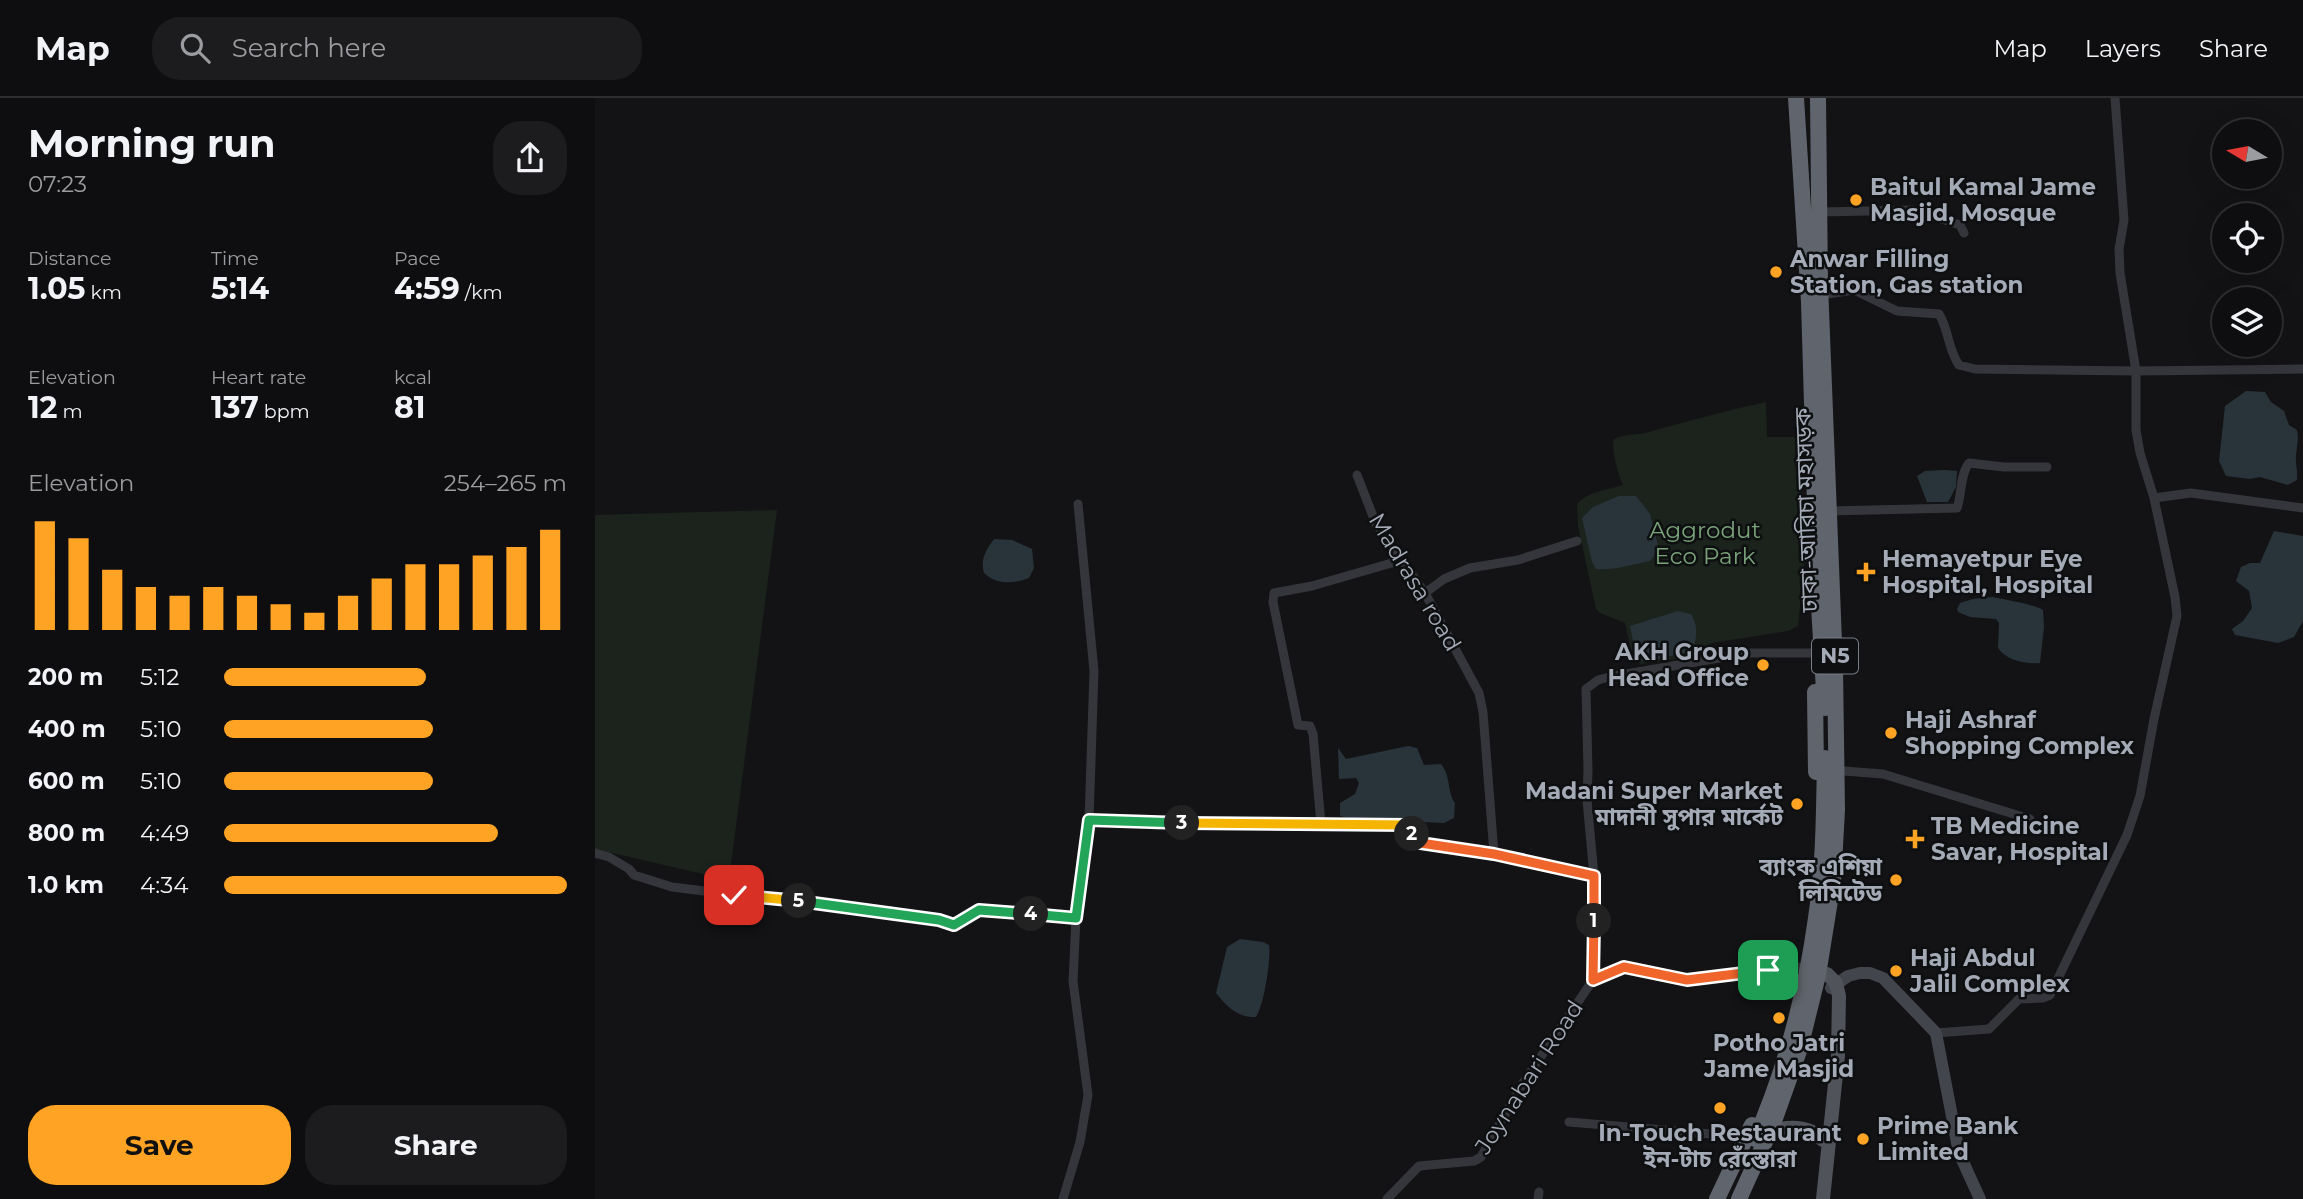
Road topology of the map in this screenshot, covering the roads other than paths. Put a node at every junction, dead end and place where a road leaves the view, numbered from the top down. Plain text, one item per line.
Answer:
1 (1796, 98) edge
2 (1818, 98) edge
3 (2115, 98) edge
4 (1821, 212) junction
5 (1964, 233) dead end
6 (1821, 295) junction
7 (2303, 369) edge
8 (2136, 371) junction
9 (2047, 467) dead end
10 (1357, 475) dead end
11 (2154, 498) junction
12 (1078, 504) dead end
13 (2303, 508) edge
14 (1829, 511) junction
15 (1577, 541) dead end
16 (1402, 560) junction
17 (1824, 570) junction
18 (1425, 593) junction
19 (1815, 653) junction
20 (1844, 771) junction
21 (2030, 819) dead end
22 (1089, 820) junction
23 (1321, 824) junction
24 (595, 853) edge
25 (1494, 854) junction
26 (1594, 876) junction
27 (1076, 918) junction
28 (1799, 967) junction
29 (1593, 980) junction
30 (1830, 982) junction
31 (1936, 1033) junction
32 (1569, 1122) dead end
33 (1781, 1129) junction
34 (1747, 1137) junction
35 (1823, 1140) junction
36 (1063, 1199) edge
37 (1387, 1199) edge
38 (1717, 1199) edge
39 (1728, 1199) edge
40 (1739, 1199) edge
41 (1750, 1199) edge
42 (1817, 1199) edge
43 (1823, 1199) edge
44 (1980, 1199) edge

1 - 17 highway, ঢাকা-আরিচা মহাসড়ক / N5
2 - 4 highway, ঢাকা-আরিচা মহাসড়ক / N5
3 - 8 street
4 - 5 street
4 - 6 highway, ঢাকা-আরিচা মহাসড়ক / N5
6 - 8 street
6 - 14 highway, ঢাকা-আরিচা মহাসড়ক / N5
7 - 8 street
8 - 11 street
9 - 14 street
10 - 16 street, Madrasa road
11 - 13 street
11 - 31 street
12 - 22 street
14 - 17 highway, ঢাকা-আরিচা মহাসড়ক / N5
15 - 18 street
16 - 18 street, Madrasa road
16 - 23 street
17 - 19 highway
17 - 20 highway
17 - 39 highway, ঢাকা-আরিচা মহাসড়ক / N5
17 - 40 highway, ঢাকা-আরিচা মহাসড়ক / N5
18 - 25 street, Madrasa road
19 - 26 street
19 - 28 highway
20 - 21 street
20 - 30 highway
22 - 23 street
22 - 27 street
23 - 25 street
24 - 27 street
25 - 26 street
26 - 29 street
27 - 36 street
28 - 29 street, Joynabari Road
28 - 34 highway
29 - 37 street, Joynabari Road
30 - 31 street
30 - 33 highway
30 - 35 main road
30 - 43 main road
31 - 44 street
32 - 34 street
33 - 35 main road
33 - 41 highway
34 - 38 highway
35 - 42 main road

